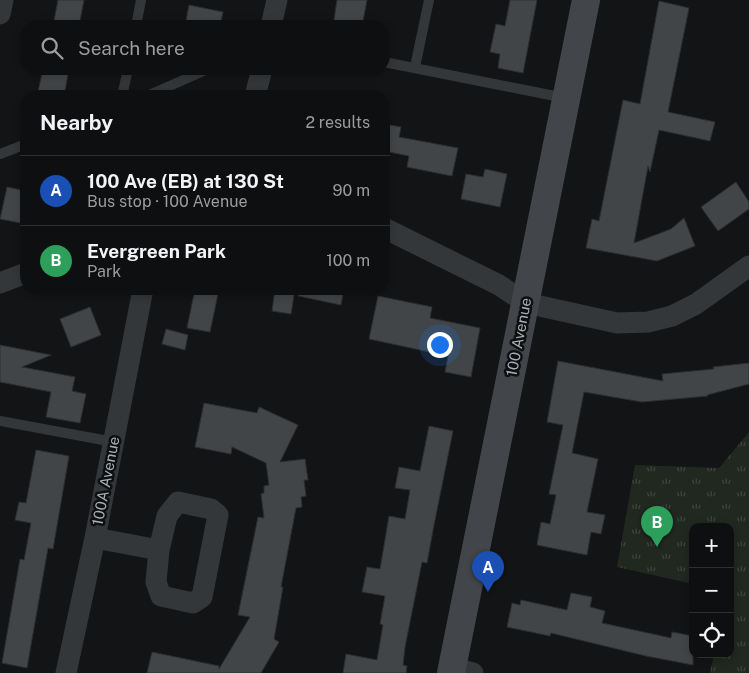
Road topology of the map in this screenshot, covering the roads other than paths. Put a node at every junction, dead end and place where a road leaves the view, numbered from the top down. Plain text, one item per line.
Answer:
1 (3, 0) edge
2 (141, 0) edge
3 (276, 0) edge
4 (429, 0) edge
5 (586, 0) edge
6 (0, 14) edge
7 (137, 20) edge
8 (272, 20) edge
9 (390, 63) edge
10 (415, 68) junction
11 (127, 75) edge
12 (194, 75) edge
13 (260, 75) edge
14 (123, 90) edge
15 (161, 90) edge
16 (257, 90) edge
17 (566, 98) junction
18 (20, 146) edge
19 (0, 154) edge
20 (390, 231) edge
21 (749, 266) edge
22 (20, 275) edge
23 (0, 283) edge
24 (142, 295) edge
25 (526, 303) junction
26 (0, 421) edge
27 (114, 442) junction
28 (95, 538) junction
29 (159, 550) junction
30 (459, 671) edge
31 (66, 673) edge

1 - 6 street
2 - 7 lane
3 - 8 street
4 - 10 lane
5 - 17 street, 100 Avenue
9 - 10 lane
10 - 17 lane
11 - 14 lane
12 - 15 lane
13 - 16 street
17 - 25 street, 100 Avenue
18 - 19 lane
20 - 25 street
21 - 25 street
22 - 23 street
24 - 27 street, 100A Avenue
25 - 30 street, 100 Avenue
26 - 27 lane
27 - 28 street, 100A Avenue
28 - 29 street
28 - 31 street, 100A Avenue
29 - 29 street

